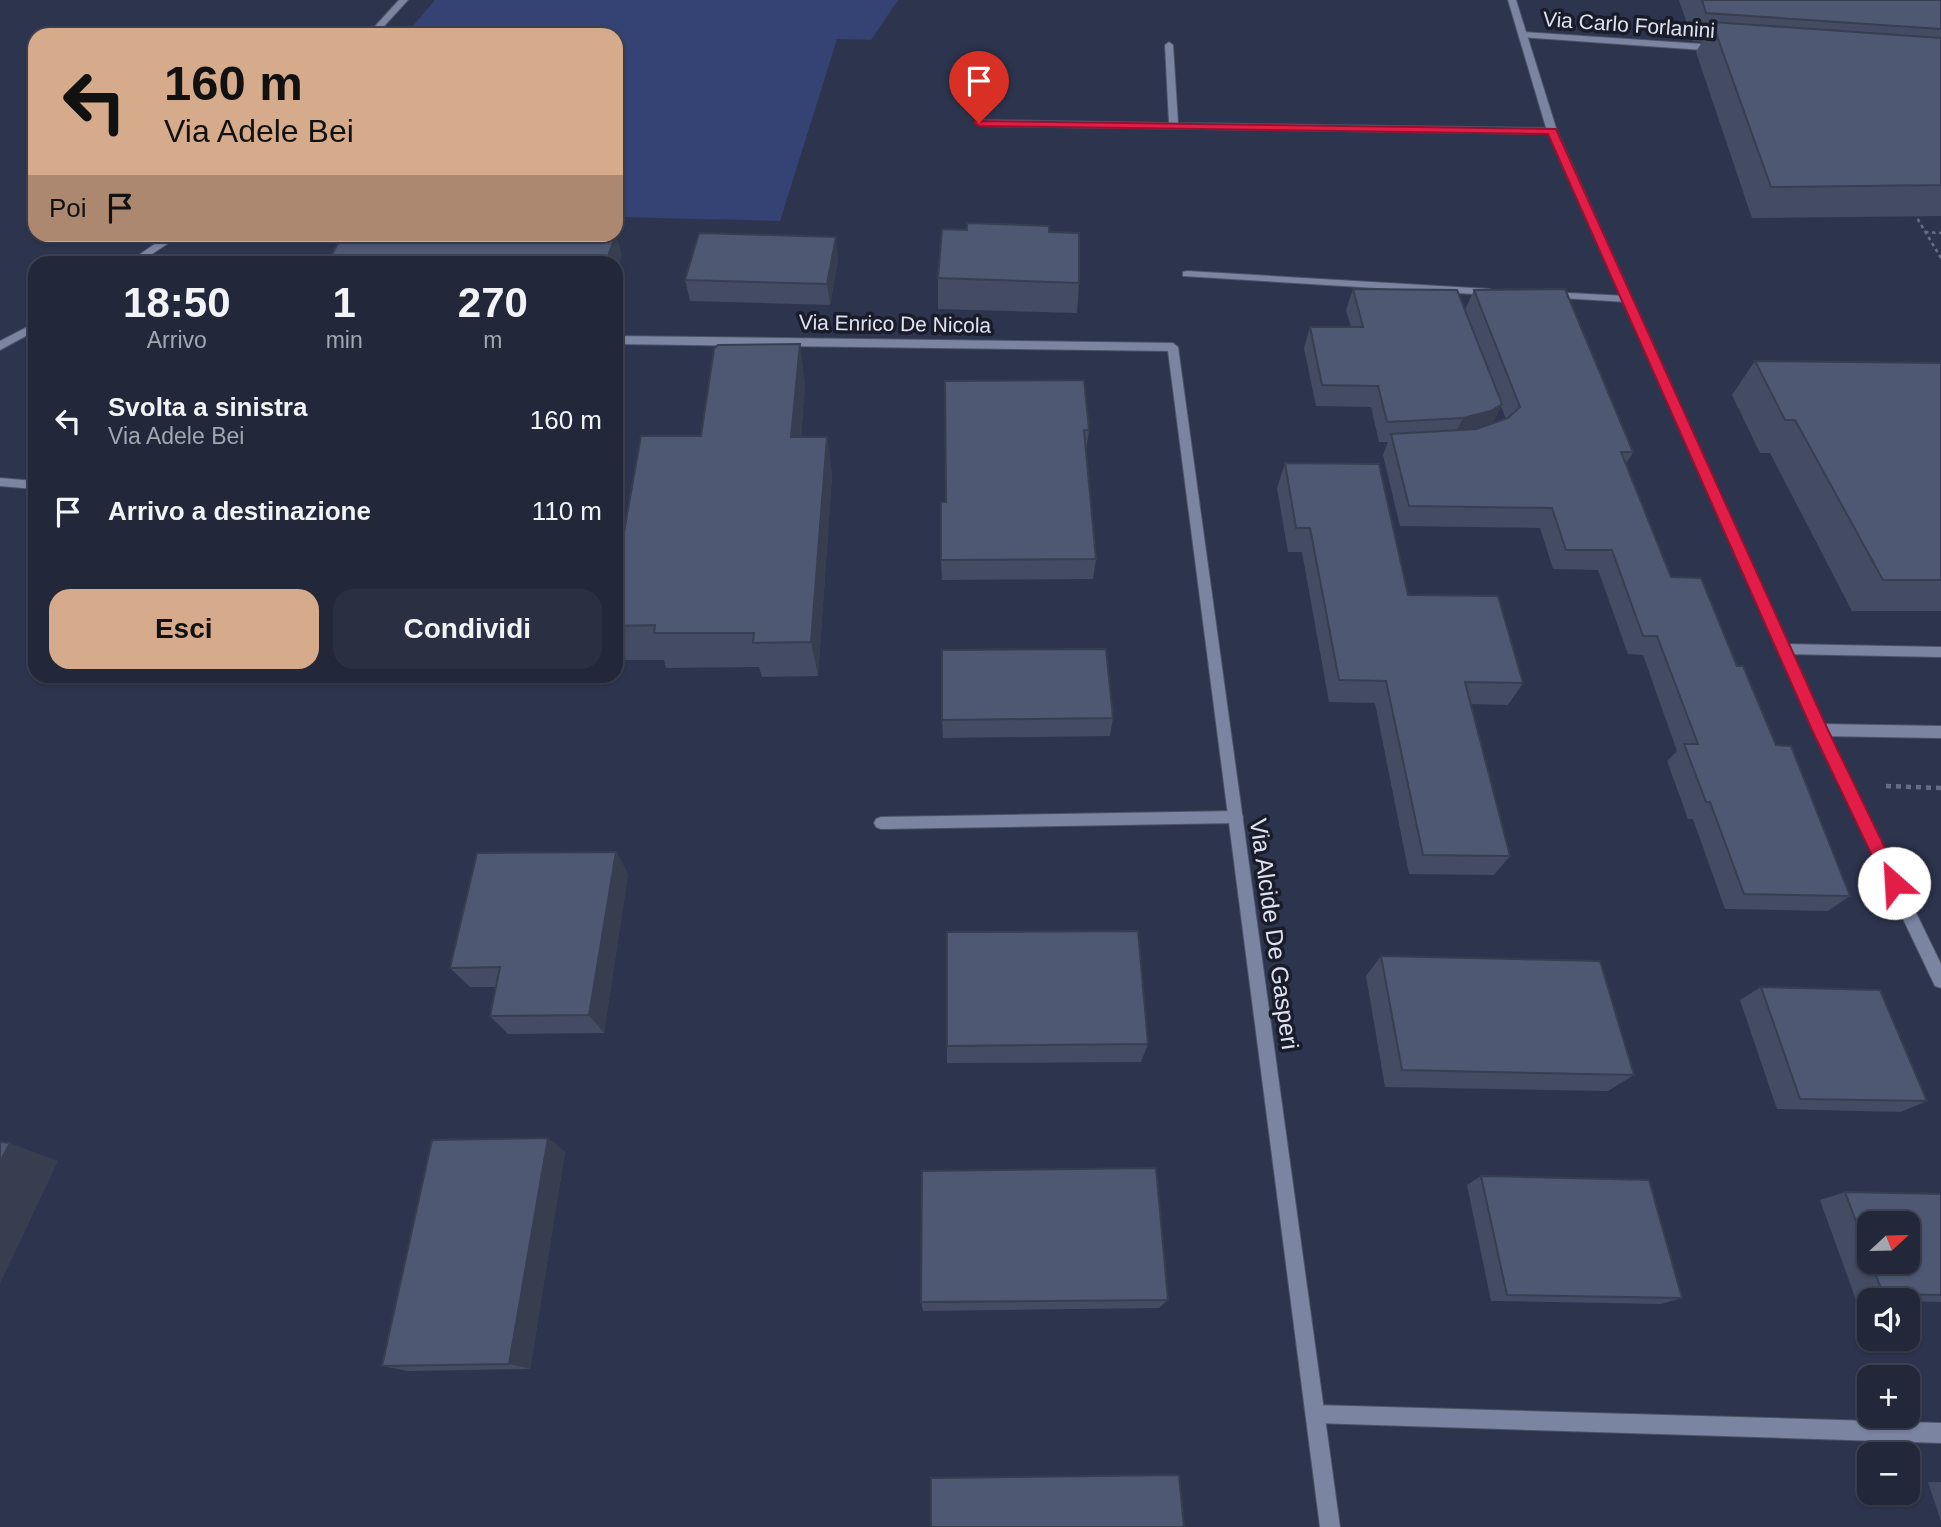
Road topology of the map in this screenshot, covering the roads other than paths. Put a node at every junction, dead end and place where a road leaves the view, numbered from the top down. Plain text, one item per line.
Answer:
1 (404, 0) edge
2 (1512, 0) edge
3 (378, 28) edge
4 (1523, 35) junction
5 (1169, 45) dead end
6 (1726, 49) edge
7 (979, 123) dead end
8 (1174, 126) junction
9 (1552, 131) junction
10 (165, 242) edge
11 (143, 256) edge
12 (1187, 274) dead end
13 (1449, 290) junction
14 (1504, 293) edge
15 (1531, 294) edge
16 (1627, 299) junction
17 (1454, 303) edge
18 (28, 330) edge
19 (623, 340) edge
20 (1, 345) edge
21 (1173, 347) joint
22 (0, 482) edge
23 (28, 484) edge
24 (1784, 649) junction
25 (1941, 652) edge
26 (1820, 730) junction
27 (1941, 732) edge
28 (1236, 817) junction
29 (881, 823) dead end
30 (1941, 981) edge
31 (1315, 1414) junction
32 (1941, 1433) edge
33 (1330, 1527) edge

1 - 3 street
2 - 4 street
4 - 6 street, Via Carlo Forlanini
4 - 9 street
5 - 8 street
7 - 8 street
8 - 9 street
9 - 16 street
10 - 11 street
12 - 13 street
13 - 14 street
13 - 17 street
15 - 16 street
16 - 24 street
18 - 20 street
19 - 21 street, Via Enrico De Nicola
21 - 28 street, Via Alcide De Gasperi
22 - 23 street
24 - 25 street
24 - 26 street
26 - 27 street
26 - 30 street
28 - 29 street
28 - 31 street, Via Alcide De Gasperi
31 - 32 street
31 - 33 street, Via Alcide De Gasperi

